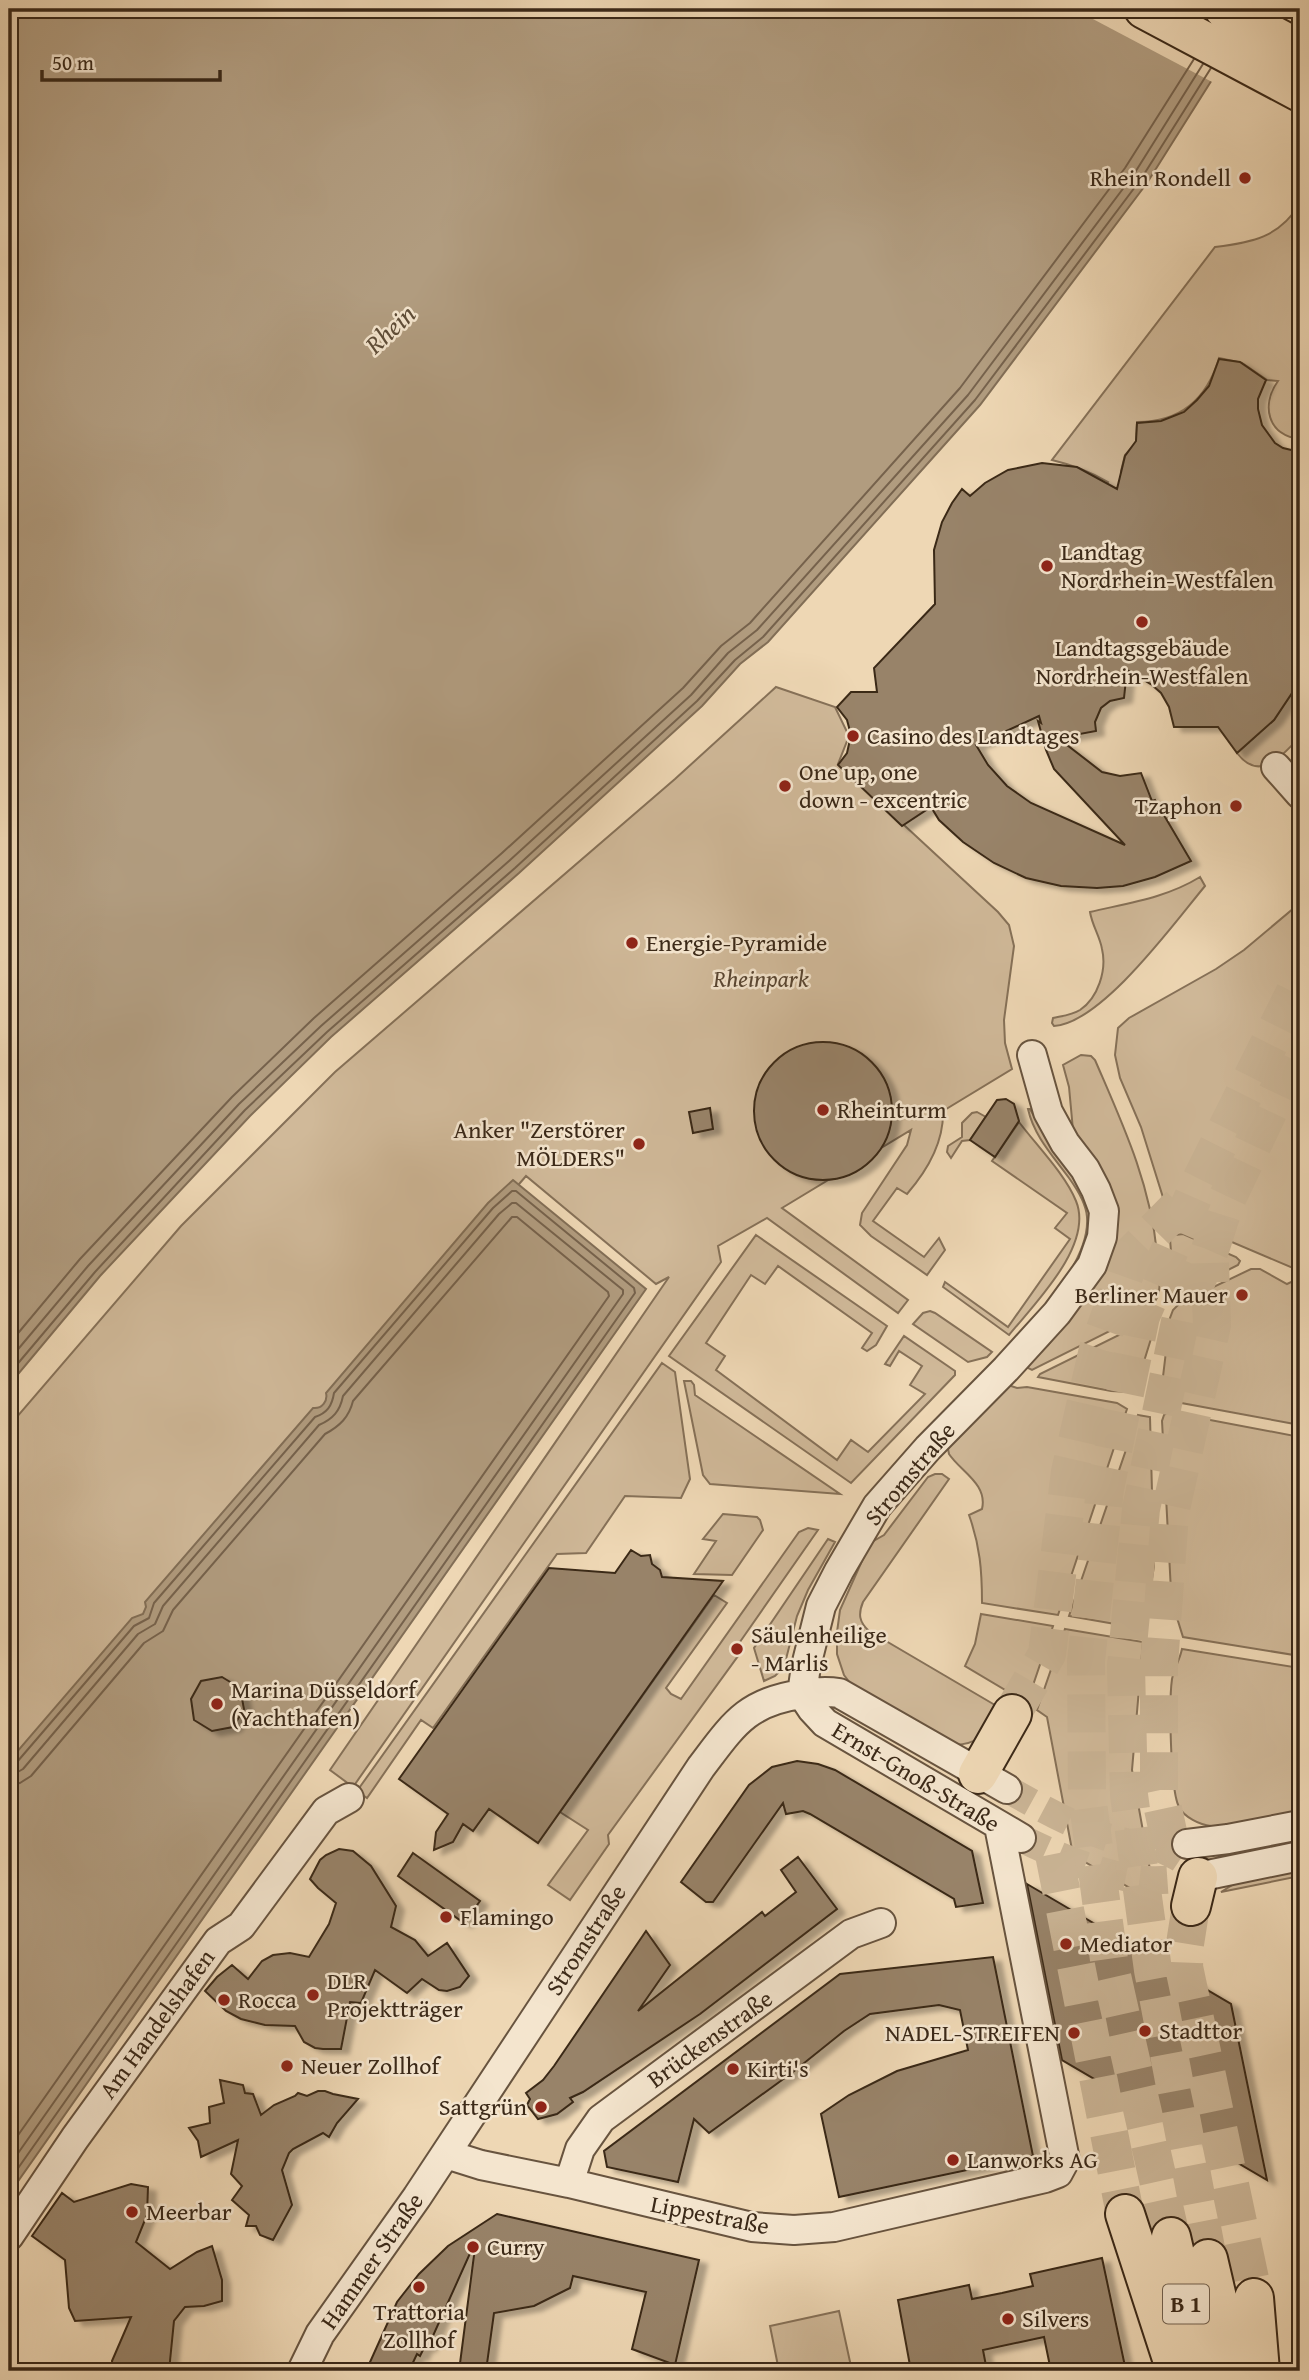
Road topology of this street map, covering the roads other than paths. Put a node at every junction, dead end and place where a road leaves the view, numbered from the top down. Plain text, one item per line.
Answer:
1 (1144, 9) edge
2 (1224, 9) edge
3 (1300, 50) edge
4 (1300, 92) edge
5 (1276, 767) dead end
6 (1300, 794) edge
7 (1032, 1055) dead end
8 (802, 1694) junction
9 (1012, 1714) tunnel mouth
10 (993, 1782) junction
11 (349, 1798) dead end
12 (1300, 1825) edge
13 (1004, 1829) junction
14 (1300, 1856) edge
15 (881, 1923) dead end
16 (446, 2154) junction
17 (569, 2183) junction
18 (1125, 2214) tunnel mouth
19 (9, 2236) edge
20 (1171, 2237) tunnel mouth
21 (1208, 2259) tunnel mouth
22 (1254, 2298) tunnel mouth
23 (302, 2371) edge
24 (1176, 2371) edge
25 (1202, 2371) edge
26 (1234, 2371) edge
27 (1261, 2371) edge

1 - 4 highway
2 - 3 highway
5 - 6 street
7 - 8 street, Stromstraße
8 - 10 street, Ernst-Gnoß-Straße
8 - 13 street, Ernst-Gnoß-Straße
8 - 16 street, Stromstraße
9 - 10 highway
10 - 13 street
11 - 19 street, Am Handelshafen
12 - 14 street
13 - 17 street, Lippestraße
15 - 17 street, Brückenstraße
16 - 17 street, Lippestraße
16 - 23 street, Hammer Straße
18 - 24 highway
20 - 25 highway, B 1
21 - 26 highway, B 1
22 - 27 highway

